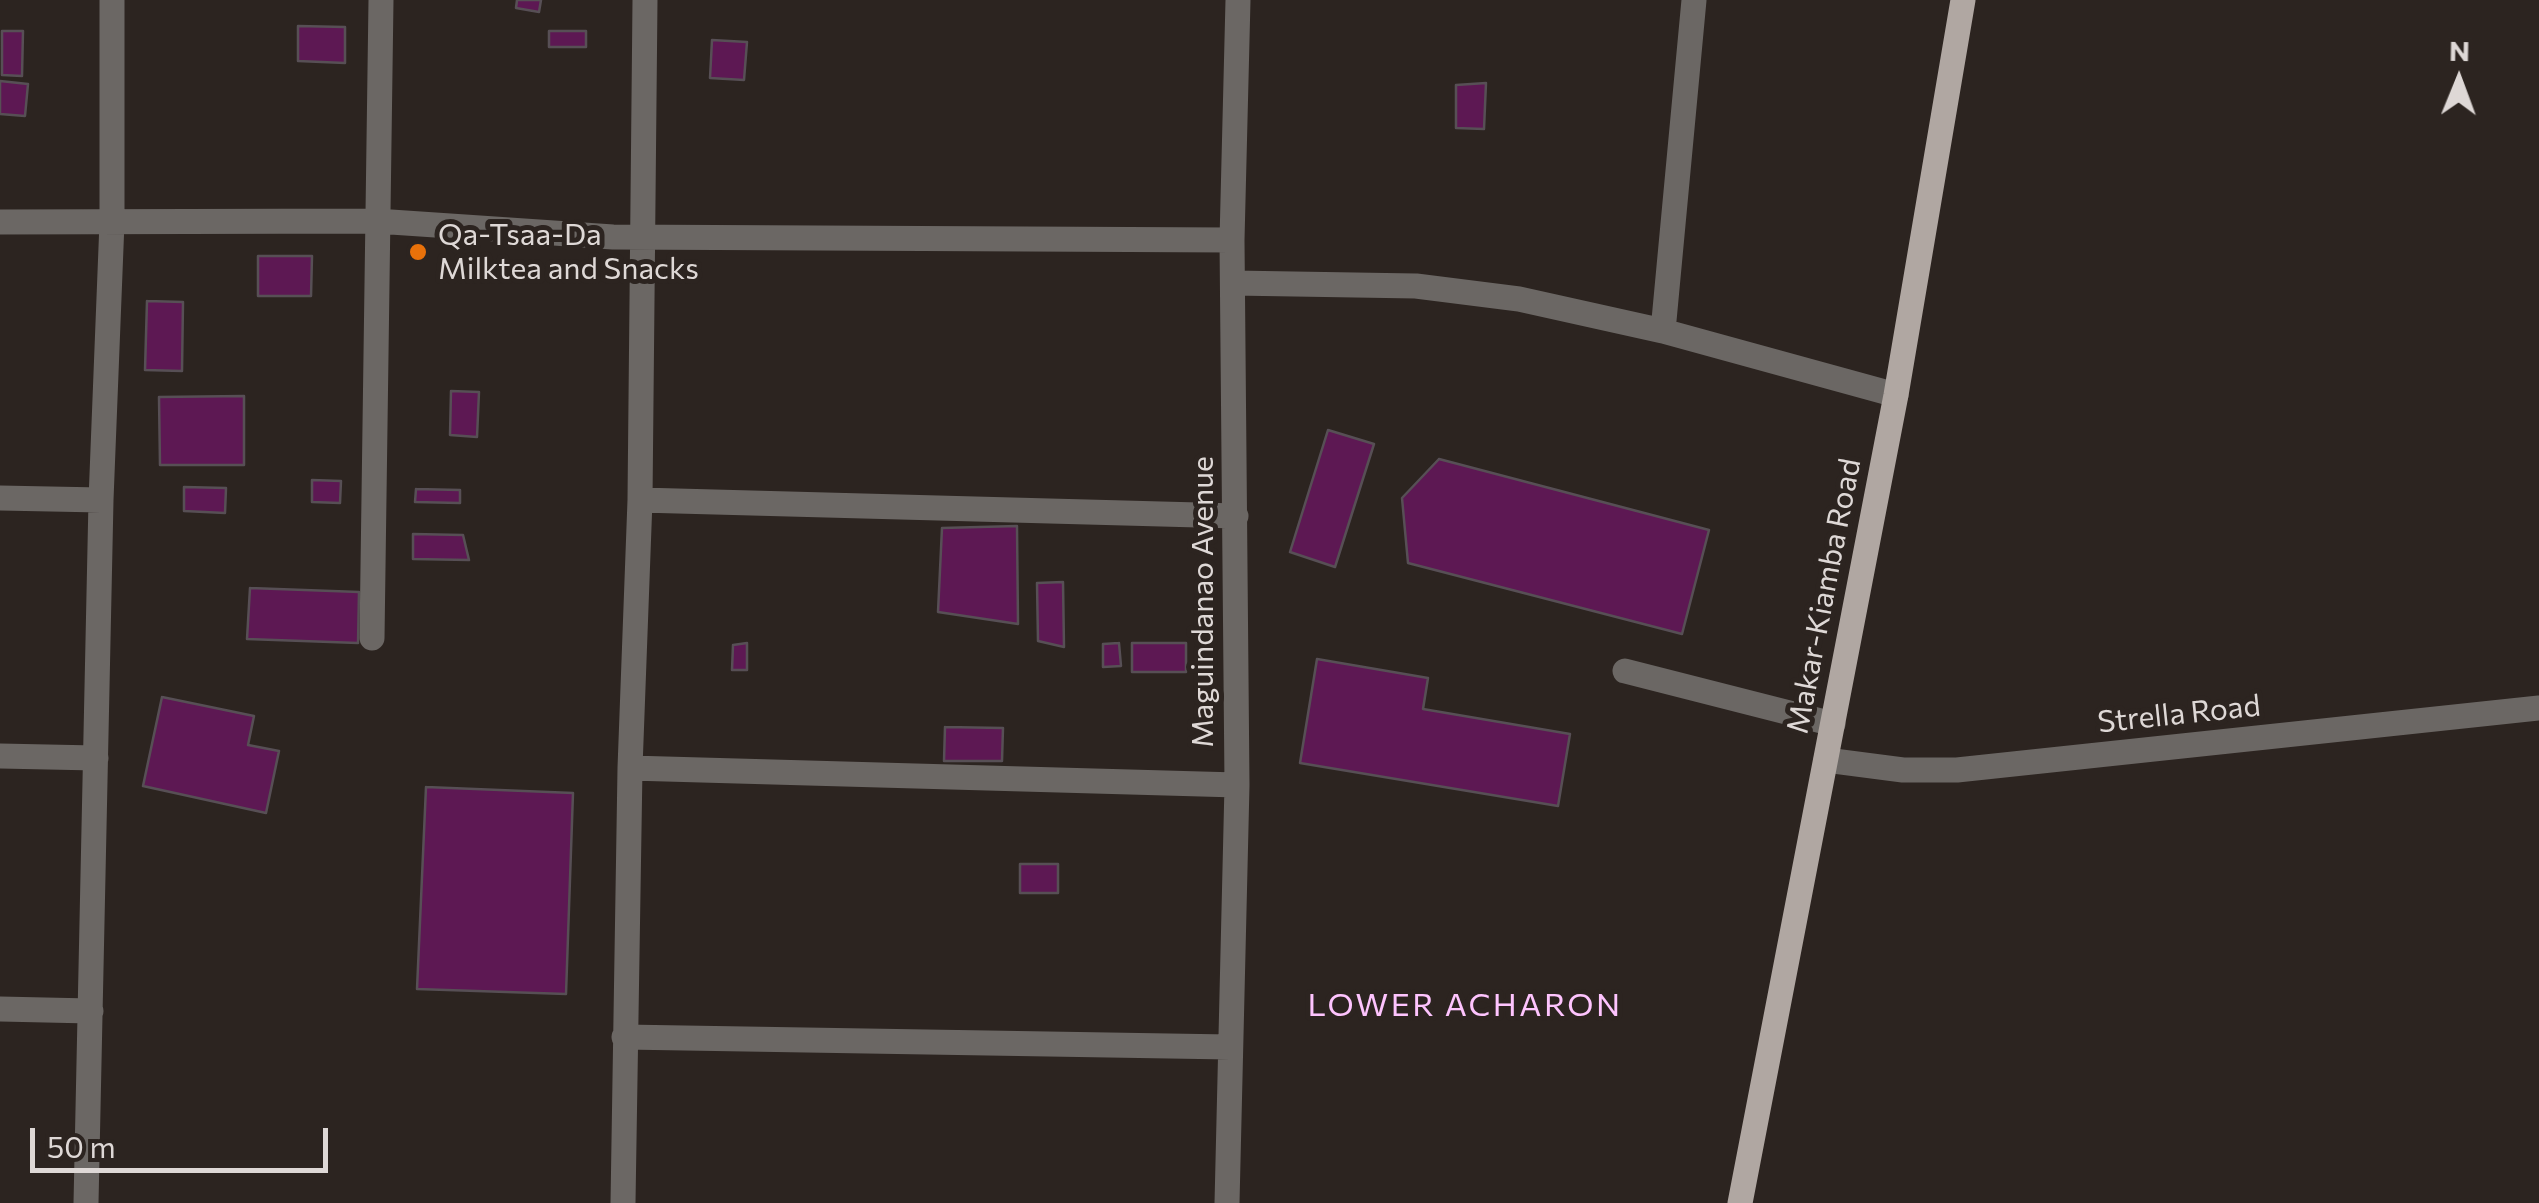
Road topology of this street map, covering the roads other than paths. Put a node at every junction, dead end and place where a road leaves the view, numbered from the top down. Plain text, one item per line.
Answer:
1 (112, 0) edge
2 (381, 0) edge
3 (644, 0) edge
4 (1238, 0) edge
5 (1694, 0) edge
6 (1963, 0) edge
7 (376, 221) junction
8 (0, 222) edge
9 (112, 222) junction
10 (644, 238) junction
11 (1232, 240) junction
12 (1234, 283) junction
13 (1662, 332) junction
14 (1896, 396) junction
15 (0, 498) edge
16 (101, 500) junction
17 (640, 500) junction
18 (1236, 516) junction
19 (372, 638) dead end
20 (1625, 671) dead end
21 (2539, 708) edge
22 (1833, 724) junction
23 (0, 756) edge
24 (96, 758) junction
25 (1826, 760) junction
26 (630, 768) junction
27 (1236, 785) junction
28 (0, 1009) edge
29 (91, 1011) junction
30 (624, 1037) junction
31 (1230, 1047) junction
32 (86, 1203) edge
33 (623, 1203) edge
34 (1227, 1203) edge
35 (1740, 1203) edge

1 - 9 street
2 - 7 street
3 - 10 street
4 - 11 street, Maguindanao Avenue
5 - 13 street
6 - 14 main road, Makar-Kiamba Road
7 - 9 street
7 - 10 street
7 - 19 street
8 - 9 street
9 - 16 street
10 - 11 street
10 - 17 street
11 - 12 street, Maguindanao Avenue
12 - 13 street
12 - 18 street, Maguindanao Avenue
13 - 14 street
14 - 22 main road, Makar-Kiamba Road
15 - 16 street
16 - 24 street
17 - 18 street
17 - 26 street
18 - 27 street, Maguindanao Avenue
20 - 22 street
21 - 25 street, Strella Road
22 - 25 main road, Makar-Kiamba Road
23 - 24 street
24 - 29 street
25 - 35 main road, Makar-Kiamba Road
26 - 27 street
26 - 30 street
27 - 31 street, Maguindanao Avenue
28 - 29 street
29 - 32 street
30 - 31 street
30 - 33 street
31 - 34 street, Maguindanao Avenue

